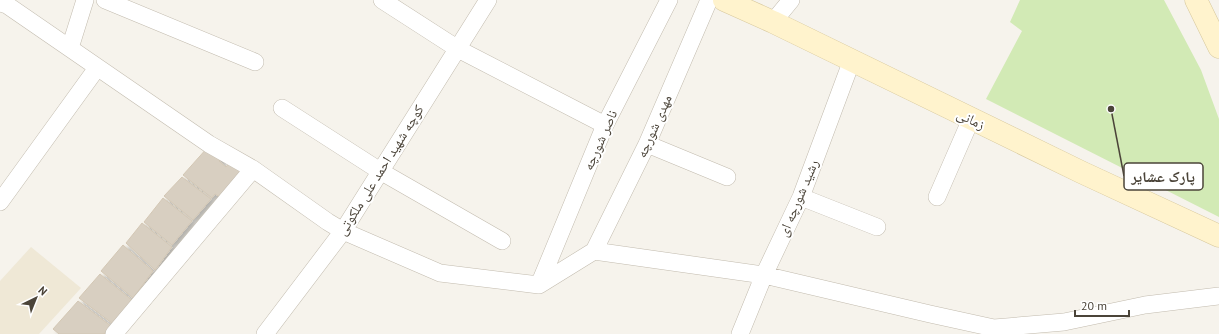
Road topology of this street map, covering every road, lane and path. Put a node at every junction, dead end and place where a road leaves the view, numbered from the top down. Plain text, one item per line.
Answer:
1 (85, 0) edge
2 (105, 0) edge
3 (382, 0) edge
4 (488, 0) edge
5 (669, 0) edge
6 (709, 0) edge
7 (724, 0) edge
8 (791, 0) edge
9 (1196, 0) edge
10 (2, 8) edge
11 (773, 22) junction
12 (1219, 47) edge
13 (70, 48) junction
14 (458, 49) junction
15 (852, 60) junction
16 (255, 62) dead end
17 (97, 68) junction
18 (282, 108) dead end
19 (971, 119) junction
20 (605, 125) junction
21 (647, 144) junction
22 (253, 169) junction
23 (380, 171) junction
24 (727, 177) dead end
25 (801, 197) junction
26 (937, 198) dead end
27 (0, 202) edge
28 (877, 227) dead end
29 (343, 230) junction
30 (1219, 236) edge
31 (502, 242) dead end
32 (594, 251) junction
33 (764, 275) junction
34 (539, 285) junction
35 (1219, 296) edge
36 (114, 334) edge
37 (265, 334) edge
38 (740, 334) edge

1 - 13 street
2 - 16 street
3 - 14 street
4 - 14 street, کوچه شهید احمد علی ملکوتی
5 - 20 street, ناصر شورچه
6 - 21 street, مهدی شورچه
7 - 11 street, زمانی
8 - 11 street
9 - 12 street
10 - 13 street
11 - 15 street, زمانی
13 - 17 street
14 - 20 street
14 - 23 street, کوچه شهید احمد علی ملکوتی
15 - 19 street, زمانی
15 - 25 street, رشید شورچه ای
17 - 22 street
17 - 27 street
18 - 23 street
19 - 26 street
19 - 30 street, زمانی
20 - 34 street, ناصر شورچه
21 - 24 street
21 - 32 street, مهدی شورچه
22 - 29 street
22 - 36 street
23 - 29 street, کوچه شهید احمد علی ملکوتی
23 - 31 street
25 - 28 street
25 - 33 street, رشید شورچه ای
29 - 34 street
29 - 37 street, کوچه شهید احمد علی ملکوتی
32 - 33 street
32 - 34 street
33 - 35 street
33 - 38 street, رشید شورچه ای

